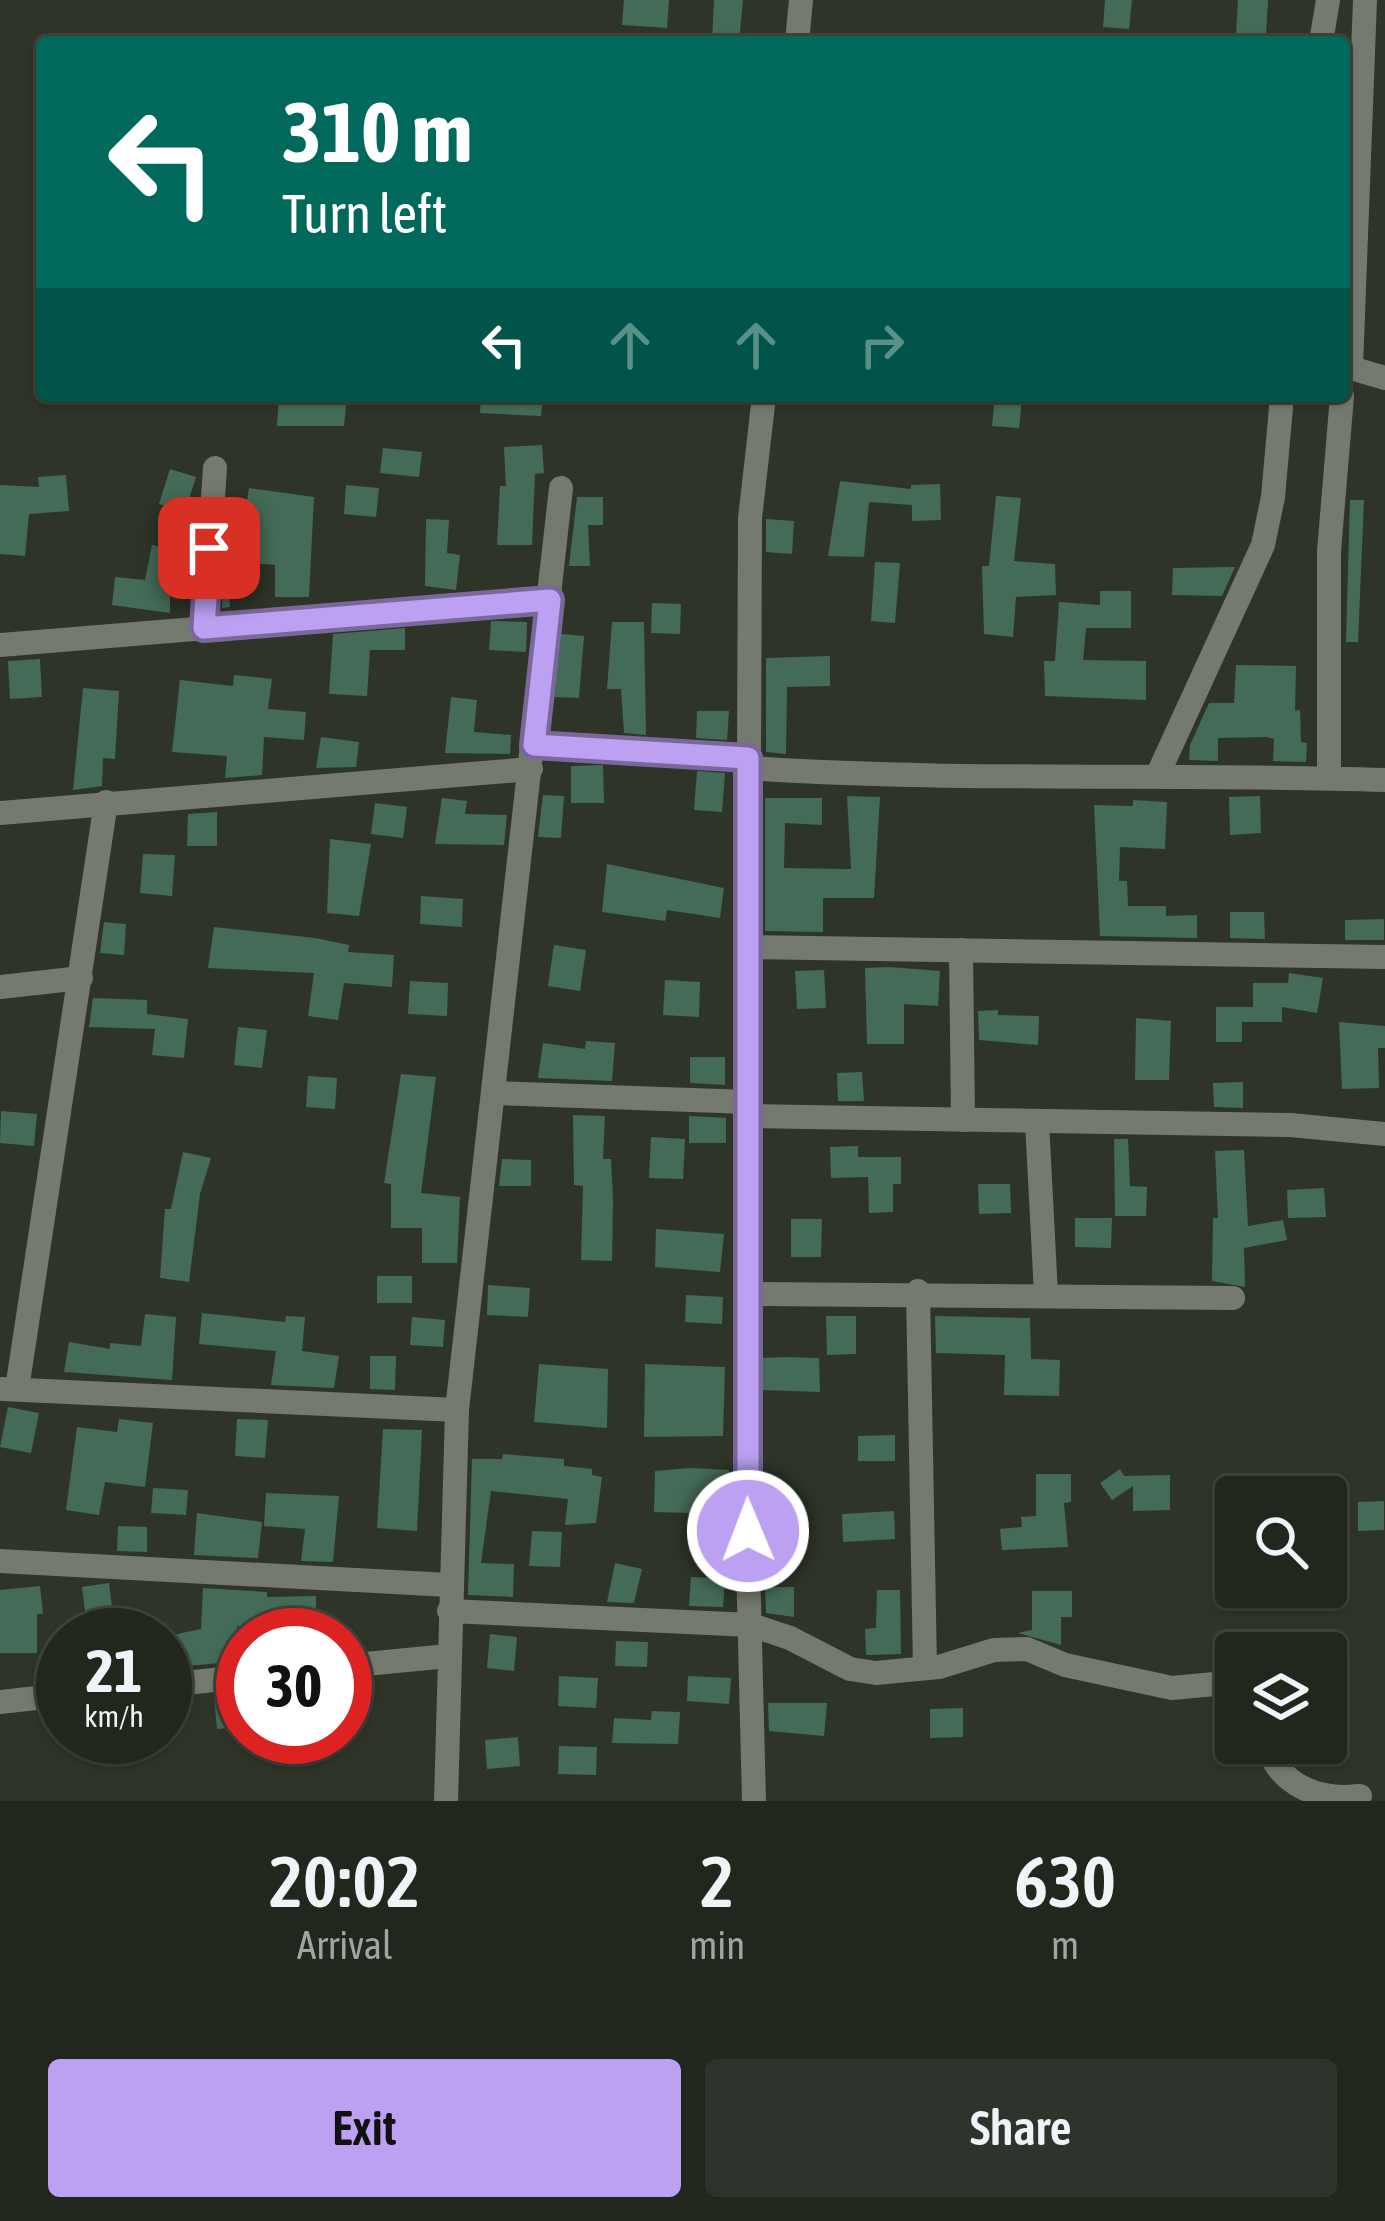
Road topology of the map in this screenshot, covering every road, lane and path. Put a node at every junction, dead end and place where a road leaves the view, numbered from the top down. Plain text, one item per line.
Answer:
1 (801, 0) edge
2 (1328, 0) edge
3 (1365, 0) edge
4 (798, 36) edge
5 (1322, 36) edge
6 (1350, 291) edge
7 (1350, 369) edge
8 (1385, 378) edge
9 (763, 402) edge
10 (1281, 402) edge
11 (1341, 402) edge
12 (215, 468) dead end
13 (561, 488) dead end
14 (550, 600) junction
15 (204, 628) junction
16 (0, 645) edge
17 (533, 757) junction
18 (748, 763) junction
19 (1158, 774) junction
20 (1329, 778) junction
21 (1385, 780) edge
22 (106, 802) junction
23 (0, 813) edge
24 (747, 947) junction
25 (961, 950) junction
26 (1385, 957) edge
27 (81, 978) junction
28 (0, 987) edge
29 (497, 1093) junction
30 (748, 1109) junction
31 (963, 1120) junction
32 (1036, 1122) junction
33 (1385, 1134) edge
34 (918, 1292) junction
35 (747, 1294) junction
36 (1046, 1294) junction
37 (1233, 1298) dead end
38 (8, 1389) edge
39 (457, 1409) junction
40 (0, 1561) edge
41 (449, 1598) junction
42 (751, 1625) junction
43 (448, 1656) junction
44 (372, 1663) edge
45 (925, 1668) junction
46 (1215, 1684) edge
47 (36, 1698) edge
48 (0, 1702) edge
49 (1276, 1764) edge
50 (1360, 1796) dead end
51 (446, 1801) edge
52 (754, 1801) edge

1 - 4 street
2 - 5 street
3 - 6 street
7 - 8 street
9 - 18 street
10 - 19 street
11 - 20 street
12 - 15 street
13 - 14 street
14 - 15 street
14 - 17 street
15 - 16 street
17 - 18 street
17 - 22 street
17 - 29 street
18 - 19 street
18 - 24 street
19 - 20 street
20 - 21 street
22 - 23 street
22 - 27 street
24 - 25 street
24 - 30 street
25 - 26 street
25 - 31 street
27 - 28 street
27 - 38 street
29 - 30 street
29 - 39 street
30 - 31 street
30 - 35 street
31 - 32 street
32 - 33 street
32 - 36 street
34 - 35 street
34 - 36 street
34 - 45 street
35 - 42 street
36 - 37 street
38 - 39 street
39 - 41 street
40 - 41 street
41 - 42 street
41 - 43 street
42 - 45 street
42 - 52 street
43 - 44 street
43 - 51 street
45 - 46 street
47 - 48 street
49 - 50 street

